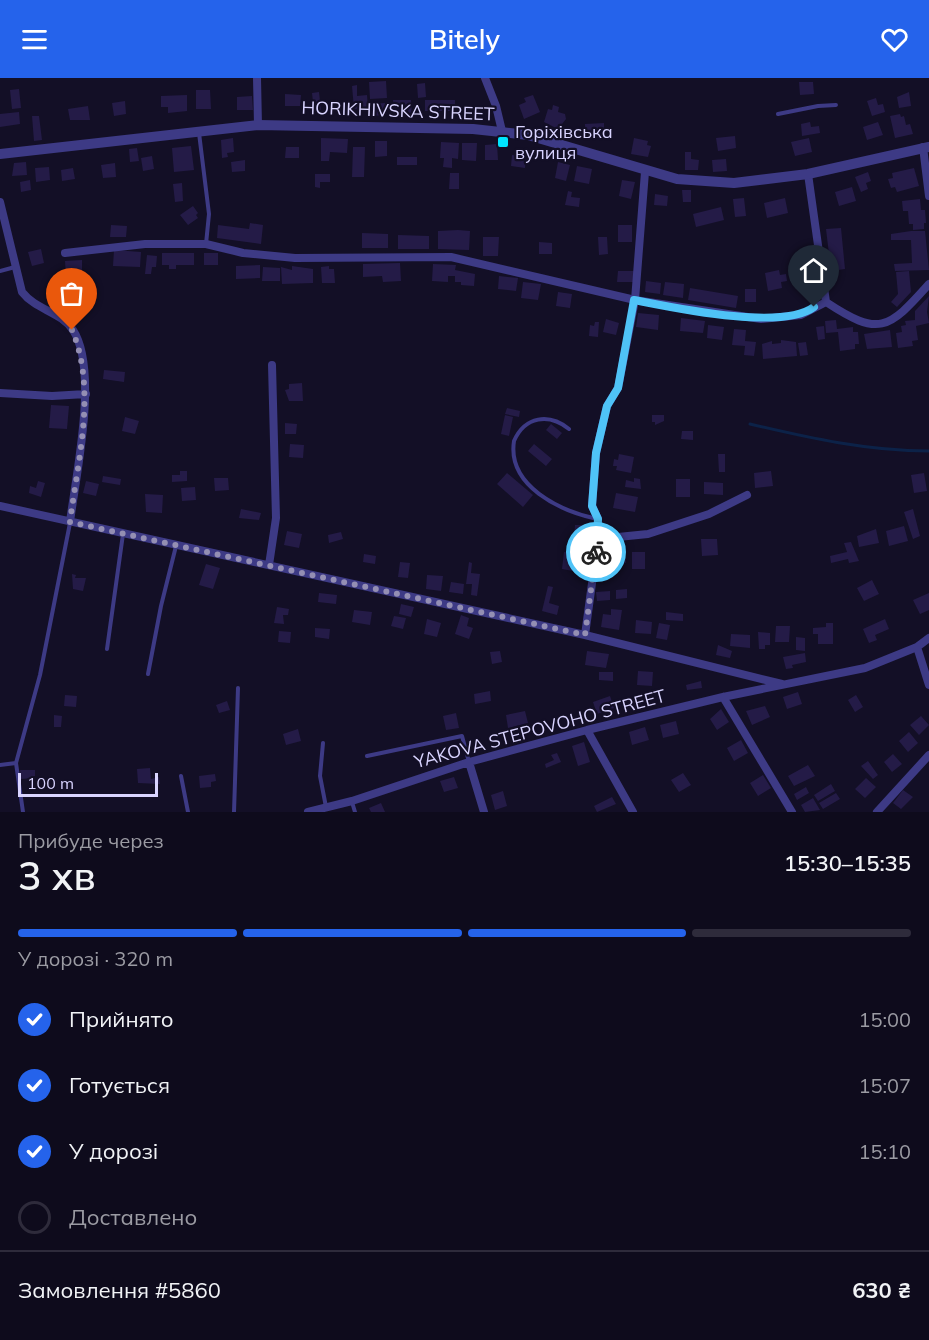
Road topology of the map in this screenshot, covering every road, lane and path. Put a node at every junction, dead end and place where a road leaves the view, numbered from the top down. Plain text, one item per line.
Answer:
1 (257, 78) edge
2 (485, 78) edge
3 (836, 105) dead end
4 (778, 114) dead end
5 (258, 125) junction
6 (198, 129) junction
7 (502, 131) junction
8 (926, 147) edge
9 (0, 154) edge
10 (645, 172) junction
11 (808, 174) junction
12 (929, 196) edge
13 (0, 202) edge
14 (206, 244) junction
15 (65, 253) dead end
16 (15, 267) junction
17 (0, 271) edge
18 (929, 284) edge
19 (634, 300) junction
20 (826, 302) junction
21 (272, 365) dead end
22 (0, 393) edge
23 (86, 394) junction
24 (569, 429) dead end
25 (747, 495) dead end
26 (0, 506) edge
27 (598, 519) junction
28 (70, 522) junction
29 (123, 533) junction
30 (598, 540) junction
31 (177, 545) junction
32 (269, 565) junction
33 (585, 635) junction
34 (929, 638) edge
35 (917, 647) junction
36 (107, 649) dead end
37 (148, 675) dead end
38 (782, 684) junction
39 (929, 684) edge
40 (238, 688) dead end
41 (723, 697) junction
42 (587, 730) junction
43 (323, 743) dead end
44 (929, 754) edge
45 (367, 756) dead end
46 (469, 762) junction
47 (16, 763) junction
48 (0, 765) edge
49 (181, 777) dead end
50 (352, 801) junction
51 (326, 808) junction
52 (23, 812) edge
53 (188, 812) edge
54 (234, 812) edge
55 (308, 812) edge
56 (355, 812) edge
57 (484, 812) edge
58 (633, 812) edge
59 (792, 812) edge
60 (877, 812) edge

1 - 5 street
2 - 7 street
3 - 4 lane
5 - 6 street, HORIKHIVSKA STREET
5 - 7 street, HORIKHIVSKA STREET
6 - 9 street, HORIKHIVSKA STREET
6 - 14 lane
7 - 10 street, HORIKHIVSKA STREET
8 - 11 street, HORIKHIVSKA STREET
8 - 12 street
10 - 11 street, HORIKHIVSKA STREET
10 - 19 street
11 - 20 street
13 - 16 street
14 - 15 street
14 - 19 street
16 - 17 lane
16 - 23 street
18 - 20 street
19 - 20 street
19 - 27 street
21 - 32 street
22 - 23 street
23 - 28 street
24 - 27 lane
25 - 30 street
26 - 28 street
27 - 30 street
28 - 29 street
28 - 47 lane
29 - 31 street
29 - 36 lane
30 - 33 street
31 - 32 street
31 - 37 lane
32 - 33 street
33 - 38 street
34 - 35 street, YAKOVA STEPOVOHO STREET
35 - 38 street, YAKOVA STEPOVOHO STREET
35 - 39 street
38 - 41 street, YAKOVA STEPOVOHO STREET
40 - 54 lane
41 - 42 street, YAKOVA STEPOVOHO STREET
41 - 59 street
42 - 46 street, YAKOVA STEPOVOHO STREET
42 - 58 street
43 - 51 lane
44 - 60 street
45 - 46 lane
46 - 50 street, YAKOVA STEPOVOHO STREET
46 - 57 street
47 - 48 lane
47 - 52 lane
49 - 53 lane
50 - 51 street, YAKOVA STEPOVOHO STREET
50 - 56 lane
51 - 55 street, YAKOVA STEPOVOHO STREET

